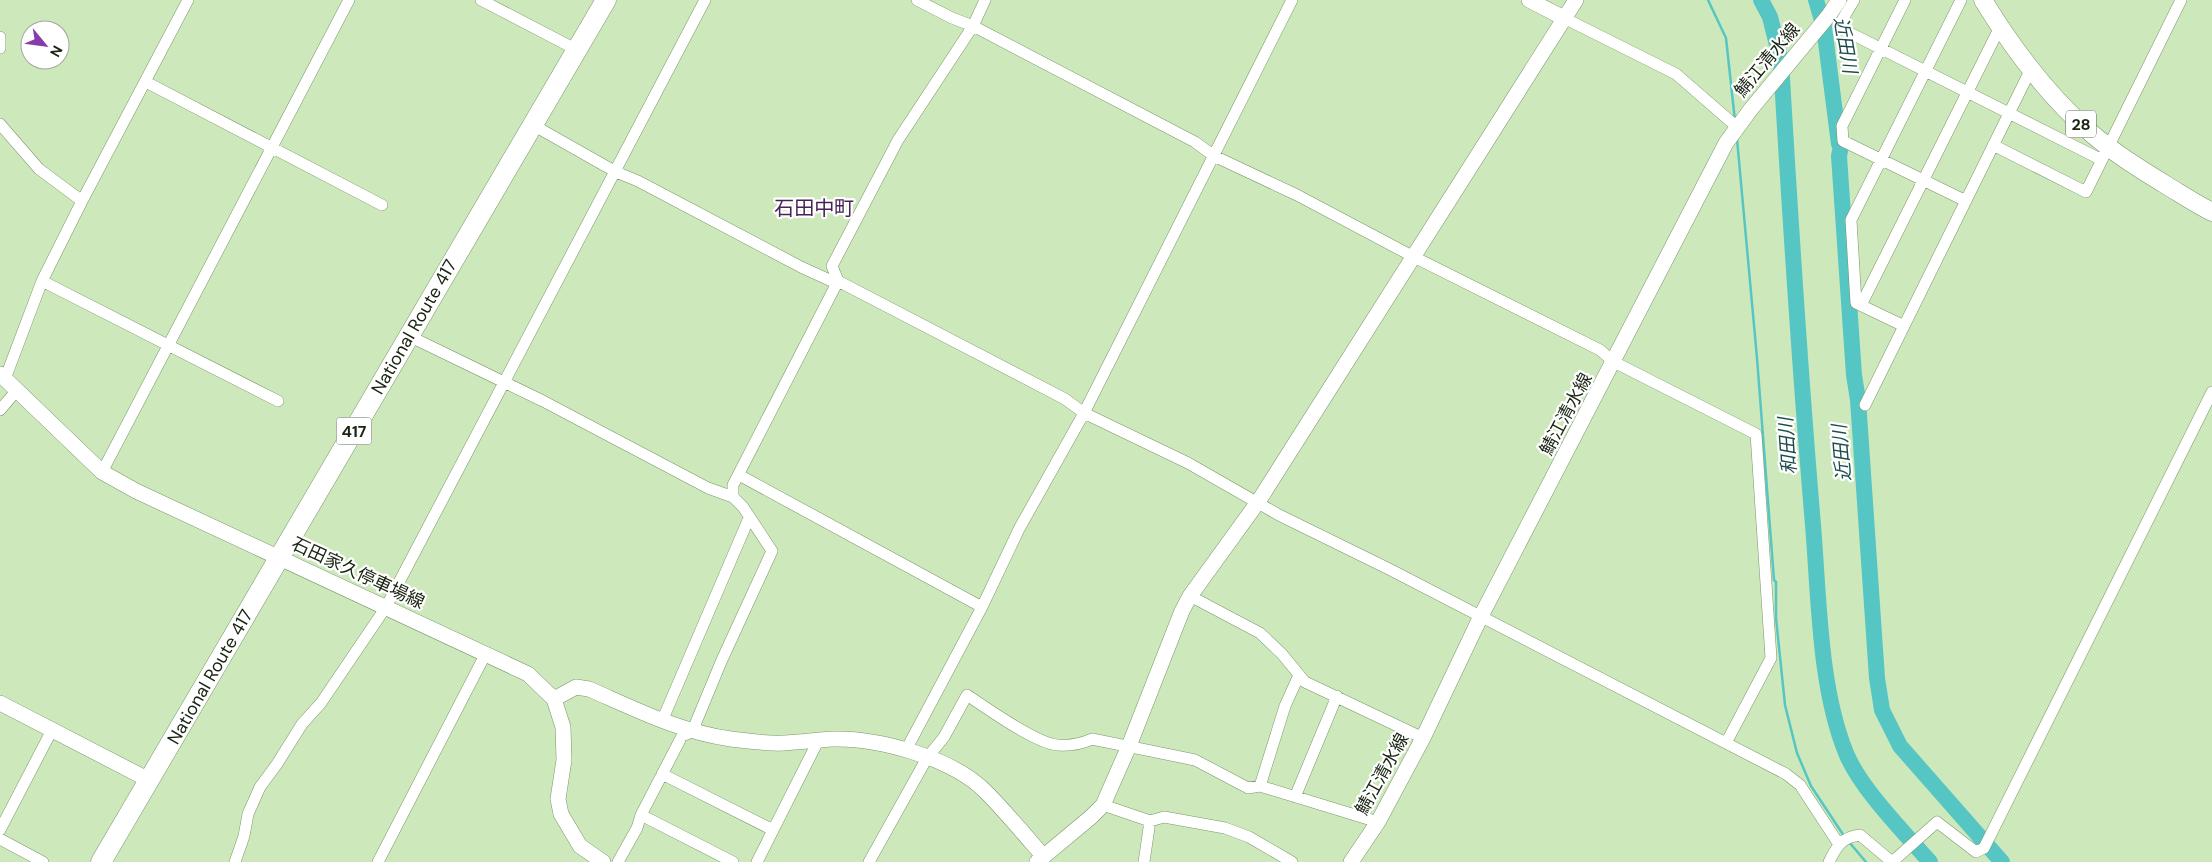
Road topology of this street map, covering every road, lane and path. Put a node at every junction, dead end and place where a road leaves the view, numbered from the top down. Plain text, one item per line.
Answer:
1 (188, 0) edge
2 (349, 0) edge
3 (481, 0) edge
4 (606, 0) edge
5 (705, 0) edge
6 (917, 0) edge
7 (985, 0) edge
8 (1292, 0) edge
9 (1529, 0) edge
10 (1576, 0) edge
11 (1839, 0) edge
12 (1854, 0) edge
13 (1904, 0) edge
14 (1961, 0) edge
15 (1983, 0) edge
16 (2181, 0) edge
17 (1564, 18) junction
18 (973, 26) junction
19 (2000, 27) junction
20 (0, 37) edge
21 (0, 48) edge
22 (1880, 48) junction
23 (577, 50) junction
24 (2031, 69) junction
25 (1926, 71) junction
26 (146, 82) junction
27 (1967, 92) junction
28 (2009, 112) junction
29 (0, 124) edge
30 (533, 125) junction
31 (1737, 127) junction
32 (1993, 145) junction
33 (272, 147) junction
34 (2105, 154) junction
35 (1214, 156) junction
36 (1881, 160) junction
37 (616, 172) junction
38 (1923, 180) junction
39 (82, 201) junction
40 (1966, 201) junction
41 (382, 205) dead end
42 (2212, 212) edge
43 (1414, 257) junction
44 (42, 281) junction
45 (837, 282) junction
46 (1861, 305) junction
47 (1904, 326) junction
48 (409, 336) junction
49 (169, 345) junction
50 (1614, 362) junction
51 (3, 376) edge
52 (503, 382) junction
53 (16, 390) junction
54 (2212, 392) edge
55 (278, 401) dead end
56 (1865, 405) dead end
57 (0, 410) edge
58 (1084, 412) junction
59 (102, 472) junction
60 (739, 475) junction
61 (733, 496) junction
62 (1258, 502) junction
63 (749, 518) junction
64 (280, 558) junction
65 (1190, 596) junction
66 (982, 606) junction
67 (386, 607) junction
68 (1481, 616) junction
69 (485, 655) junction
70 (1299, 675) junction
71 (1337, 696) junction
72 (554, 699) junction
73 (0, 703) edge
74 (662, 721) junction
75 (52, 730) junction
76 (692, 732) junction
77 (1423, 738) junction
78 (818, 741) junction
79 (1726, 743) junction
80 (1129, 746) junction
81 (906, 750) junction
82 (927, 758) junction
83 (662, 774) junction
84 (149, 780) junction
85 (1260, 786) junction
86 (1295, 797) junction
87 (1102, 805) junction
88 (641, 815) junction
89 (1150, 821) junction
90 (1378, 822) junction
91 (0, 830) edge
92 (773, 830) junction
93 (0, 839) edge
94 (1838, 844) junction
95 (1040, 859) edge
96 (43, 862) edge
97 (101, 862) edge
98 (235, 862) edge
99 (378, 862) edge
100 (603, 862) edge
101 (618, 862) edge
102 (733, 862) edge
103 (757, 862) edge
104 (869, 862) edge
105 (1144, 862) edge
106 (1292, 862) edge
107 (1351, 862) edge
108 (1828, 862) edge
109 (1892, 862) edge

1 - 26 street
2 - 33 street
3 - 23 street
4 - 23 highway, National Route 417 / 417
5 - 37 street
6 - 18 street
7 - 18 street
8 - 35 street
9 - 17 main road
10 - 17 main road
11 - 31 main road, 鯖江清水線
12 - 22 street
13 - 22 street
14 - 25 street
15 - 19 main road, 28
16 - 34 street
17 - 31 street
17 - 43 main road
18 - 35 street
18 - 45 street
19 - 24 main road, 28
19 - 27 street
20 - 21 street
22 - 25 street
22 - 36 street
23 - 30 highway, National Route 417 / 417
24 - 28 street
24 - 34 main road, 28
25 - 27 street
25 - 36 street
26 - 33 street
26 - 39 street
27 - 28 street
27 - 38 street
28 - 32 street
28 - 34 street
29 - 39 street
30 - 37 street
30 - 48 highway, National Route 417 / 417
31 - 50 main road, 鯖江清水線
32 - 34 street
32 - 40 street
33 - 41 street
33 - 49 street
34 - 42 main road, 28
35 - 43 street
35 - 58 street
36 - 38 street
36 - 46 street
37 - 45 street
37 - 52 street
38 - 40 street
38 - 46 street
39 - 44 street
40 - 47 street
43 - 50 street
43 - 62 main road
44 - 49 street
44 - 51 street
45 - 58 street
45 - 60 street
46 - 47 street
47 - 56 street
48 - 52 street
48 - 64 highway, National Route 417 / 417
49 - 55 street
49 - 59 street
50 - 68 main road, 鯖江清水線
50 - 79 street
51 - 53 main road, 石田家久停車場線
52 - 61 street
52 - 67 street
53 - 57 street
53 - 59 main road, 石田家久停車場線
54 - 109 street
58 - 62 street
58 - 66 street
59 - 64 main road, 石田家久停車場線
60 - 61 street
60 - 66 street
61 - 63 street
62 - 65 main road
62 - 68 street
63 - 74 street
63 - 76 street
64 - 67 main road, 石田家久停車場線
64 - 84 highway, National Route 417 / 417
65 - 70 street
65 - 80 main road
66 - 81 street
67 - 69 main road, 石田家久停車場線
67 - 98 street
68 - 77 main road, 鯖江清水線
68 - 79 street
69 - 72 main road, 石田家久停車場線
69 - 99 street
70 - 71 street
70 - 85 street
71 - 77 street
71 - 86 street
72 - 74 main road
72 - 100 main road, 石田家久停車場線
73 - 75 main road
74 - 76 main road
75 - 84 main road
75 - 91 street
76 - 78 main road
76 - 83 street
77 - 90 main road, 鯖江清水線
78 - 81 main road
78 - 92 street
79 - 94 street
80 - 82 street
80 - 85 street
80 - 87 main road
81 - 82 main road
82 - 95 main road
82 - 104 street
83 - 88 street
83 - 92 street
84 - 97 highway, National Route 417 / 417
85 - 86 street
86 - 90 street
87 - 89 street
87 - 95 main road
88 - 101 street
88 - 102 street
89 - 105 street
89 - 106 street
90 - 107 main road, 鯖江清水線
92 - 103 street
93 - 96 street
94 - 108 street
94 - 109 street

